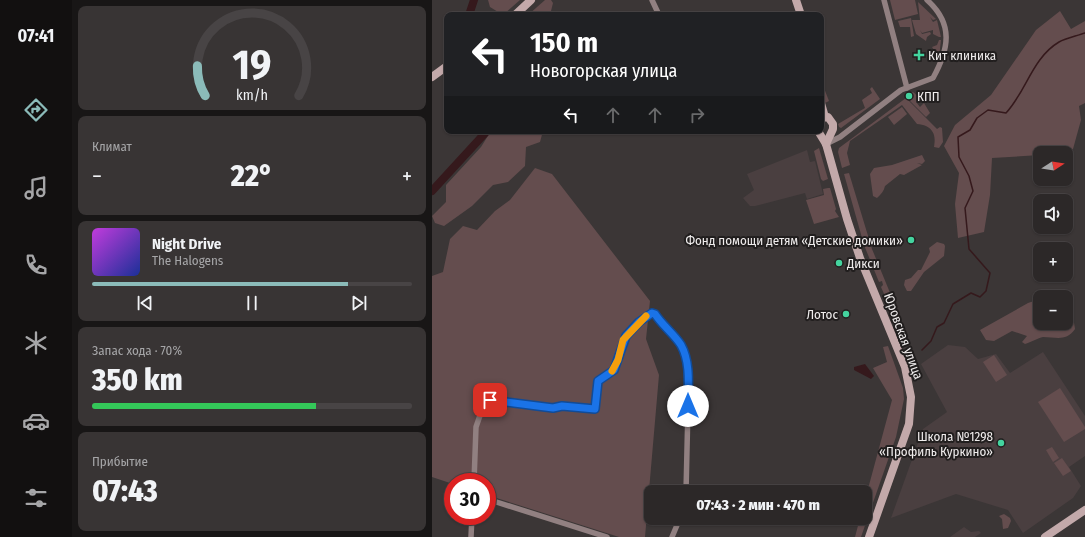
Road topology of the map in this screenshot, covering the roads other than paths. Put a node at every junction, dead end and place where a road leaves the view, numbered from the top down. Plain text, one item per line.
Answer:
1 (531, 0) edge
2 (652, 0) edge
3 (796, 0) edge
4 (884, 0) edge
5 (927, 0) edge
6 (518, 12) edge
7 (658, 12) edge
8 (800, 12) edge
9 (444, 68) edge
10 (432, 77) edge
11 (907, 88) junction
12 (824, 117) edge
13 (832, 129) junction
14 (847, 131) junction
15 (824, 133) edge
16 (820, 134) edge
17 (826, 144) junction
18 (474, 473) edge
19 (686, 485) edge
20 (496, 502) edge
21 (1085, 510) edge
22 (472, 525) edge
23 (677, 525) edge
24 (471, 537) edge
25 (607, 537) edge
26 (672, 537) edge
27 (869, 537) edge
28 (1044, 537) edge

1 - 6 street
2 - 7 street
3 - 8 street
4 - 11 street
5 - 11 street
9 - 10 street
11 - 14 street
12 - 13 street
13 - 14 street
13 - 15 street
13 - 17 street
14 - 17 street
16 - 17 street, Юровская улица
17 - 27 street, Юровская улица
18 - 19 street
20 - 25 street
21 - 28 street
22 - 24 street
23 - 26 street

